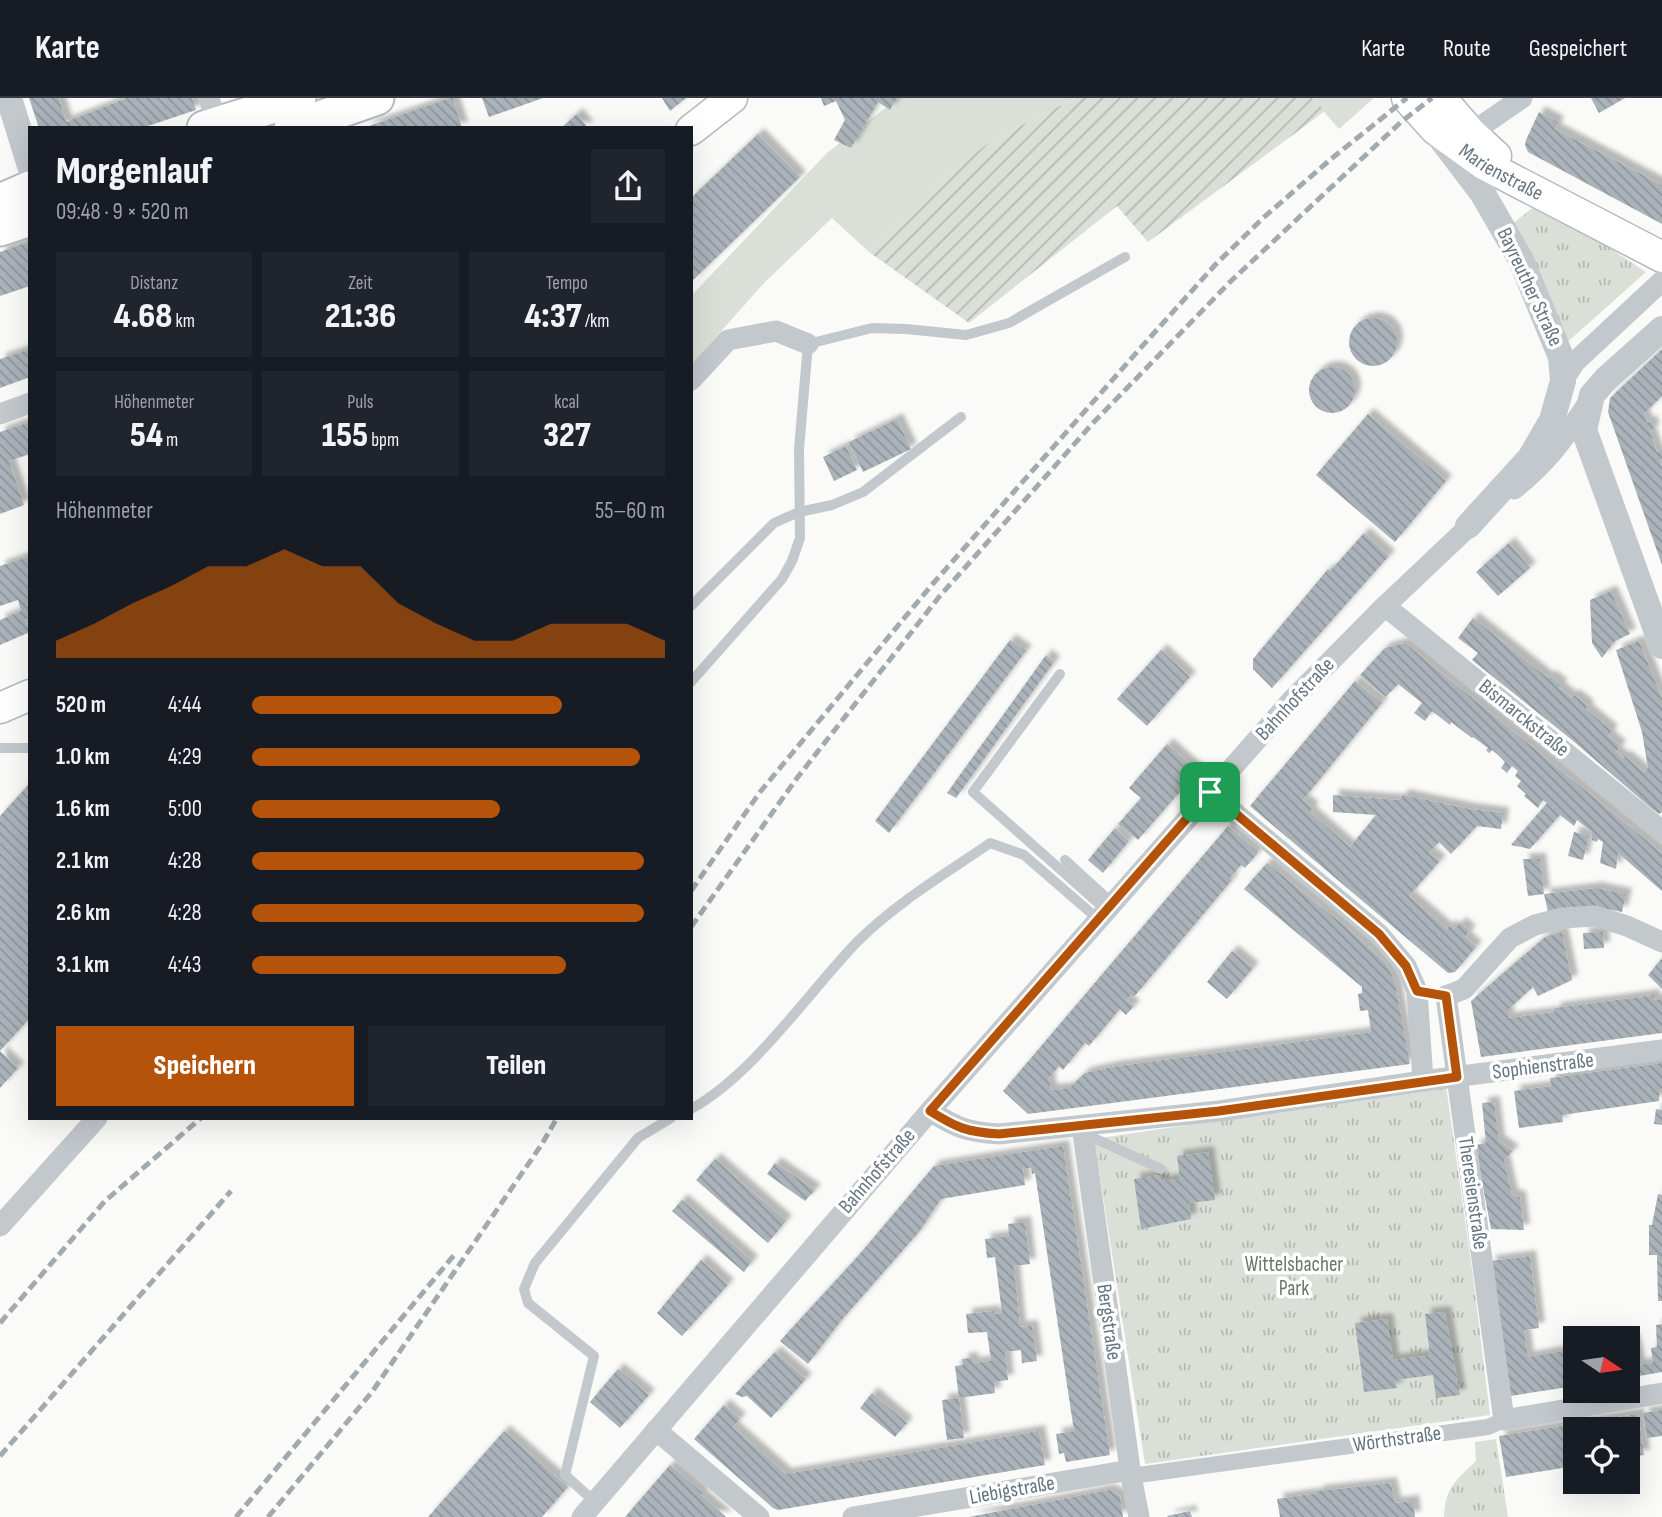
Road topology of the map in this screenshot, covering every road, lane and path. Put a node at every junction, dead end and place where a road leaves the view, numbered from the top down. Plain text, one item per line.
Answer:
1 (9, 98) edge
2 (299, 98) edge
3 (377, 98) edge
4 (732, 98) edge
5 (1407, 98) edge
6 (1440, 98) edge
7 (1522, 98) edge
8 (210, 116) edge
9 (297, 126) edge
10 (693, 128) edge
11 (1435, 129) junction
12 (1471, 132) junction
13 (28, 160) edge
14 (28, 189) edge
15 (0, 201) edge
16 (1571, 208) junction
17 (28, 220) edge
18 (0, 229) edge
19 (1125, 257) dead end
20 (1662, 257) edge
21 (1662, 281) edge
22 (1662, 329) edge
23 (808, 344) junction
24 (693, 378) edge
25 (1563, 382) junction
26 (1592, 395) junction
27 (28, 404) edge
28 (0, 414) edge
29 (961, 418) dead end
30 (799, 512) junction
31 (1468, 526) junction
32 (693, 604) edge
33 (1385, 606) junction
34 (1660, 636) edge
35 (1060, 674) dead end
36 (693, 680) edge
37 (0, 748) edge
38 (28, 748) edge
39 (1210, 792) junction
40 (1662, 831) edge
41 (1065, 860) dead end
42 (1106, 910) junction
43 (1662, 942) edge
44 (1417, 991) junction
45 (1446, 996) junction
46 (1662, 1050) edge
47 (1457, 1077) junction
48 (1423, 1081) junction
49 (693, 1108) edge
50 (930, 1111) junction
51 (95, 1120) edge
52 (668, 1120) edge
53 (1082, 1130) junction
54 (1161, 1169) dead end
55 (0, 1226) edge
56 (1662, 1393) edge
57 (1504, 1420) junction
58 (656, 1430) junction
59 (1130, 1473) junction
60 (588, 1509) edge
61 (759, 1517) edge
62 (853, 1517) edge
63 (1139, 1517) edge

1 - 13 street
2 - 8 main road
3 - 9 main road
4 - 10 main road
5 - 11 main road, Marienstraße
6 - 12 main road, Marienstraße
7 - 12 street
11 - 16 main road, Marienstraße
11 - 25 street, Bayreuther Straße
12 - 16 main road, Marienstraße
14 - 15 main road
16 - 20 main road, Marienstraße
17 - 18 main road
19 - 23 lane
21 - 25 street
22 - 26 street
23 - 24 street
23 - 30 lane
25 - 31 street, Bahnhofstraße
26 - 31 street, Bahnhofstraße
26 - 34 street
27 - 28 street
29 - 30 lane
30 - 32 lane
30 - 36 lane
31 - 33 street, Bahnhofstraße
33 - 39 street, Bahnhofstraße
33 - 40 street, Bismarckstraße
35 - 42 lane
37 - 38 lane
39 - 42 street, Bahnhofstraße
39 - 44 street
41 - 42 lane
42 - 49 lane
42 - 50 street, Bahnhofstraße
43 - 45 street
44 - 45 street
44 - 48 street
45 - 47 street, Theresienstraße
46 - 47 street, Sophienstraße
47 - 48 street, Sophienstraße
47 - 57 street, Theresienstraße
48 - 53 street, Sophienstraße
50 - 53 street, Sophienstraße
50 - 58 street, Bahnhofstraße
51 - 55 street
52 - 60 lane
53 - 54 lane
53 - 59 street, Bergstraße
56 - 57 street, Wörthstraße
57 - 59 street, Wörthstraße
58 - 60 street, Bahnhofstraße
58 - 61 street
59 - 62 street, Liebigstraße
59 - 63 street, Bergstraße

